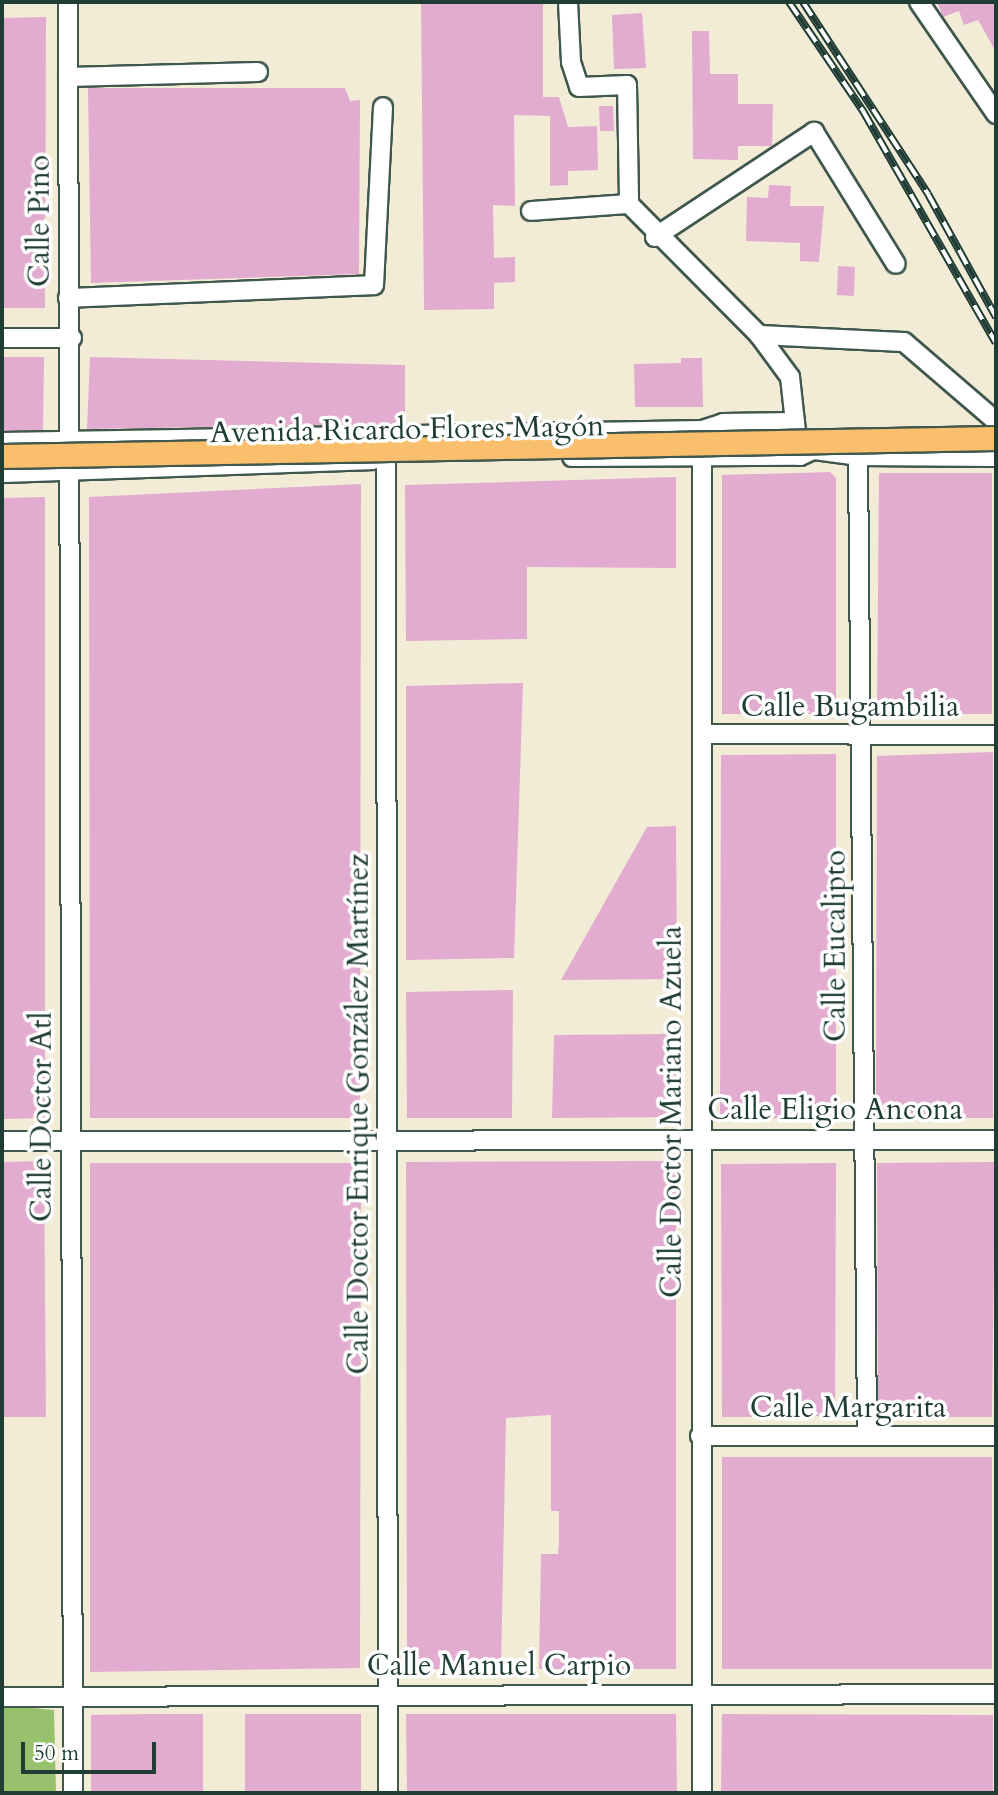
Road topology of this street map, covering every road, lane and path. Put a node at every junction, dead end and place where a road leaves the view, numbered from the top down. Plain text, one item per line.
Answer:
1 (68, 2) edge
2 (568, 2) edge
3 (919, 2) edge
4 (258, 72) dead end
5 (68, 77) junction
6 (383, 107) dead end
7 (996, 114) edge
8 (629, 204) junction
9 (531, 211) dead end
10 (655, 237) junction
11 (896, 264) dead end
12 (68, 298) junction
13 (759, 335) junction
14 (2, 338) edge
15 (72, 338) junction
16 (996, 421) edge
17 (795, 422) junction
18 (723, 423) junction
19 (702, 430) junction
20 (386, 435) junction
21 (996, 438) edge
22 (69, 440) junction
23 (2, 442) edge
24 (804, 451) junction
25 (702, 455) junction
26 (2, 456) edge
27 (858, 456) junction
28 (996, 457) edge
29 (385, 460) junction
30 (70, 471) junction
31 (2, 473) edge
32 (703, 734) junction
33 (863, 735) junction
34 (996, 735) edge
35 (698, 1137) junction
36 (864, 1137) junction
37 (70, 1140) junction
38 (388, 1140) junction
39 (996, 1140) edge
40 (2, 1141) edge
41 (700, 1436) junction
42 (867, 1436) junction
43 (996, 1436) edge
44 (996, 1693) edge
45 (387, 1694) junction
46 (702, 1694) junction
47 (2, 1697) edge
48 (74, 1698) junction
49 (74, 1793) edge
50 (388, 1793) edge
51 (702, 1793) edge

1 - 5 street, Calle Pino
2 - 8 street
3 - 7 street
4 - 5 street
5 - 12 street, Calle Pino
6 - 12 street
8 - 9 street
8 - 10 street
10 - 11 street
10 - 13 street
12 - 15 street, Calle Pino
13 - 16 street
13 - 17 street
14 - 15 street
15 - 22 street, Calle Pino
17 - 18 street, Avenida Ricardo Flores Magón
17 - 24 street
18 - 19 street, Avenida Ricardo Flores Magón
18 - 24 street, Avenida Ricardo Flores Magón
19 - 20 street, Avenida Ricardo Flores Magón
19 - 25 street, Calle Doctor Mariano Azuela
20 - 22 street, Avenida Ricardo Flores Magón
20 - 29 street, Calle Doctor Enrique González Martínez
21 - 26 main road, Avenida Ricardo Flores Magón, bridge
22 - 23 street, Avenida Ricardo Flores Magón
22 - 30 street, Calle Doctor Atl
24 - 25 street, Avenida Ricardo Flores Magón
24 - 27 street, Avenida Ricardo Flores Magón
25 - 29 street, Avenida Ricardo Flores Magón
25 - 32 street, Calle Doctor Mariano Azuela
27 - 28 street, Avenida Ricardo Flores Magón
27 - 33 street, Calle Eucalipto
29 - 30 street, Avenida Ricardo Flores Magón
29 - 38 street, Calle Doctor Enrique González Martínez
30 - 31 street, Avenida Ricardo Flores Magón
30 - 37 street, Calle Doctor Atl
32 - 33 street, Calle Bugambilia
32 - 35 street, Calle Doctor Mariano Azuela
33 - 34 street, Calle Bugambilia
33 - 36 street, Calle Eucalipto
35 - 36 street, Calle Eligio Ancona
35 - 38 street, Calle Eligio Ancona
35 - 41 street, Calle Doctor Mariano Azuela
36 - 39 street, Calle Eligio Ancona
36 - 42 street, Calle Eucalipto
37 - 38 street, Calle Eligio Ancona
37 - 40 street, Calle Eligio Ancona
37 - 48 street, Calle Doctor Atl
38 - 45 street, Calle Doctor Enrique González Martínez
41 - 42 street, Calle Margarita
41 - 46 street, Calle Doctor Mariano Azuela
42 - 43 street, Calle Margarita
44 - 46 street, Calle Manuel Carpio
45 - 46 street, Calle Manuel Carpio
45 - 48 street, Calle Manuel Carpio
45 - 50 street, Calle Doctor Enrique González Martínez
46 - 51 street, Calle Doctor Mariano Azuela
47 - 48 street, Calle Manuel Carpio
48 - 49 street, Calle Doctor Atl

